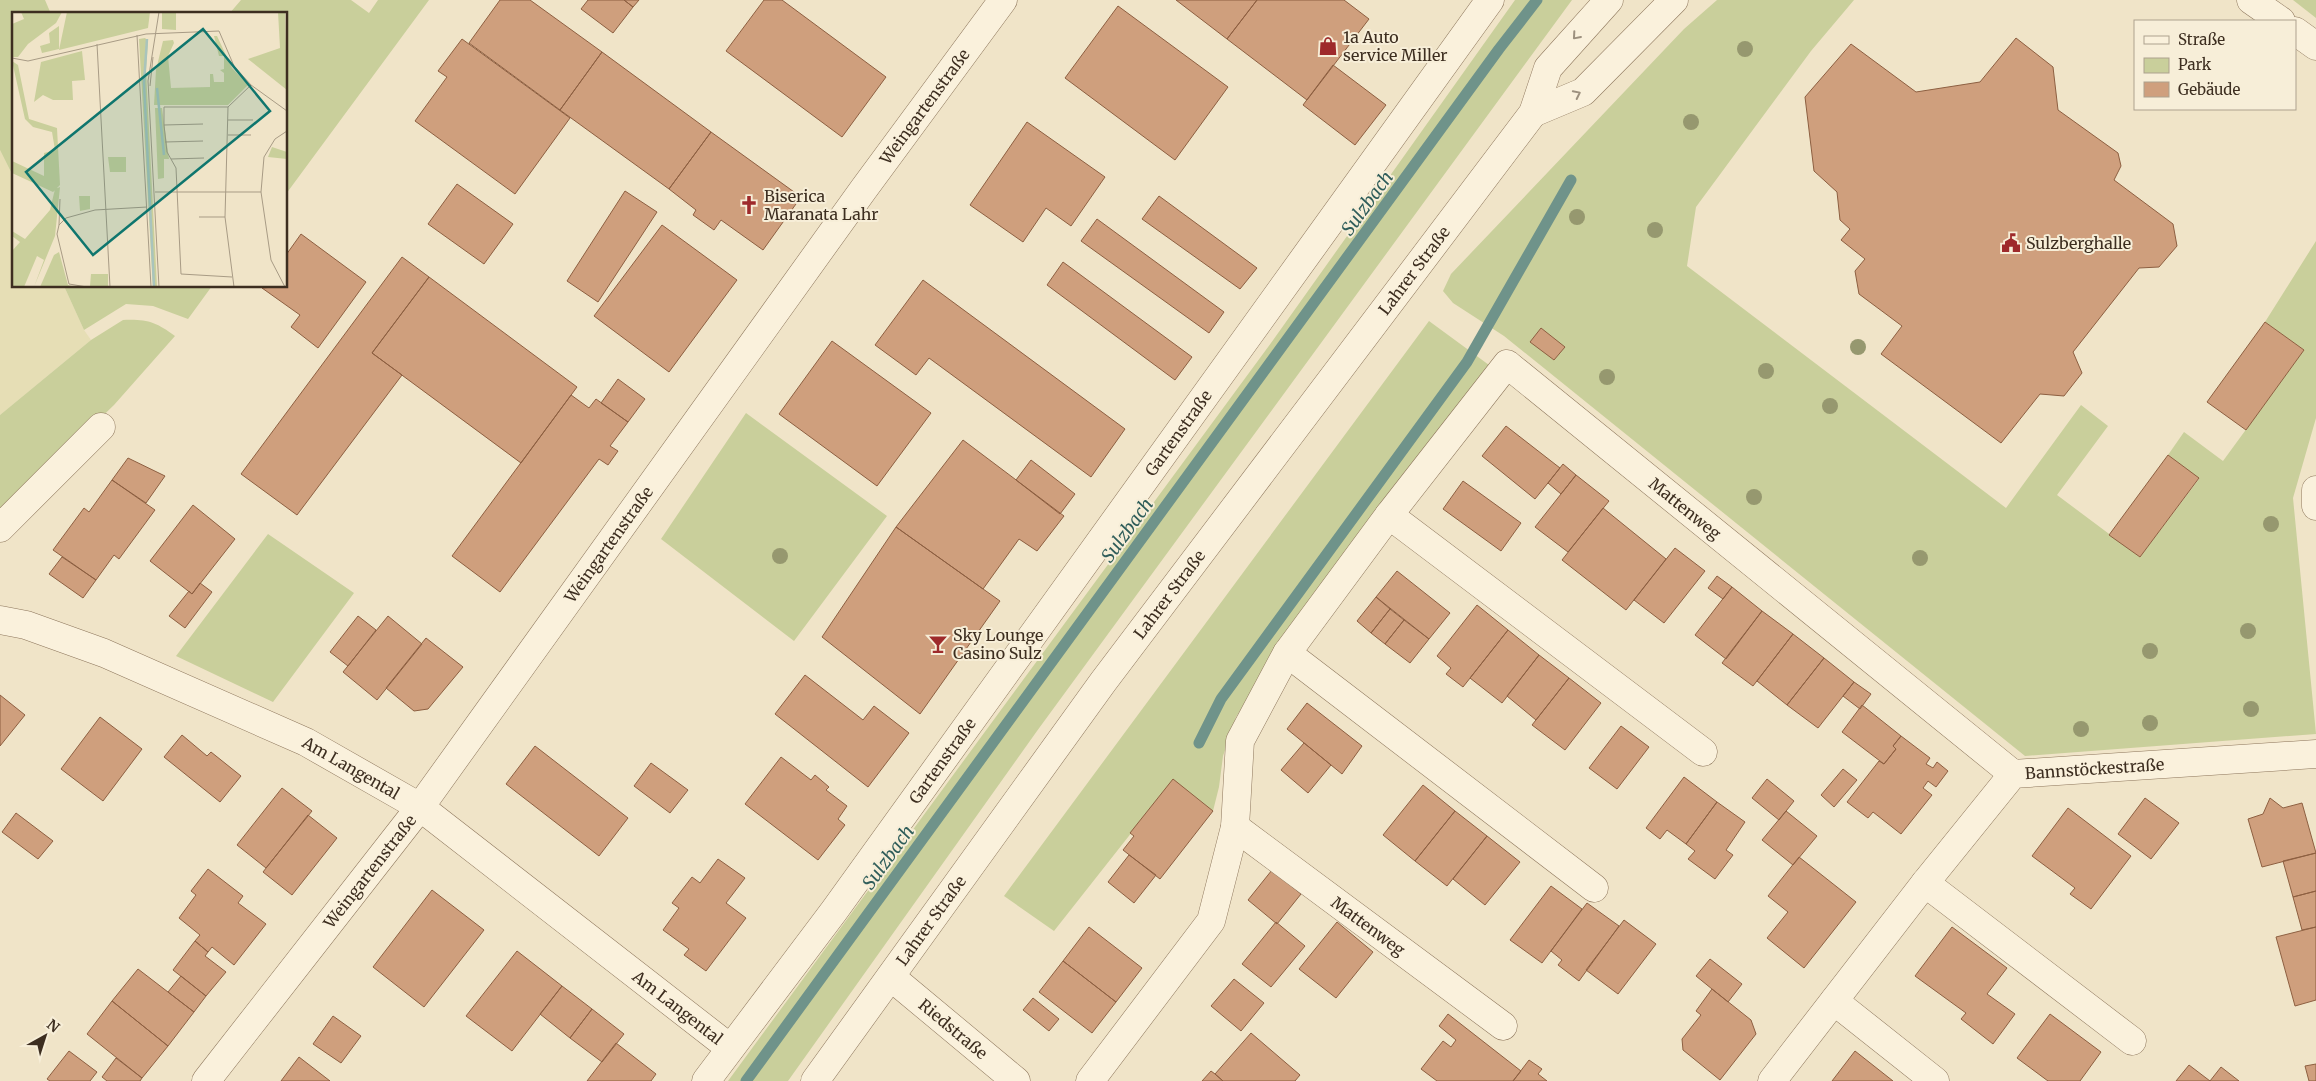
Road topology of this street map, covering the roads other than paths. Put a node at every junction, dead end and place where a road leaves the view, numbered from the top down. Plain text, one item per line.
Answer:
1 (1003, 0) edge
2 (1490, 0) edge
3 (1608, 0) edge
4 (1674, 0) edge
5 (2251, 0) edge
6 (2280, 20) edge
7 (2296, 32) edge
8 (2316, 46) edge
9 (1533, 113) junction
10 (101, 427) dead end
11 (2316, 490) edge
12 (2316, 506) edge
13 (1389, 515) junction
14 (0, 528) edge
15 (0, 620) edge
16 (1287, 653) junction
17 (1704, 752) dead end
18 (2316, 754) edge
19 (2013, 774) junction
20 (420, 807) junction
21 (1234, 827) junction
22 (1925, 883) junction
23 (1594, 888) dead end
24 (892, 977) junction
25 (1834, 1001) junction
26 (1503, 1026) dead end
27 (2132, 1041) dead end
28 (730, 1048) junction
29 (206, 1081) edge
30 (706, 1081) edge
31 (815, 1081) edge
32 (1016, 1081) edge
33 (1090, 1081) edge
34 (1772, 1081) edge
35 (1935, 1081) edge

1 - 20 street, Weingartenstraße
2 - 28 street, Gartenstraße
3 -> 9 street, Lahrer Straße
9 -> 4 street
5 - 6 street
7 - 8 street
9 - 24 street, Lahrer Straße
10 - 14 street
11 - 12 street
13 - 16 street, Mattenweg
13 - 17 street
13 - 19 street, Mattenweg
15 - 20 street, Am Langental
16 - 21 street, Mattenweg
16 - 23 street
18 - 19 street, Bannstöckestraße
19 - 22 street, Bannstöckestraße
20 - 28 street, Am Langental
20 - 29 street, Weingartenstraße
21 - 26 street, Mattenweg
21 - 33 street, Mattenweg
22 - 25 street, Bannstöckestraße
22 - 27 street
24 - 31 street, Lahrer Straße
24 - 32 street, Riedstraße
25 - 34 street, Bannstöckestraße
25 - 35 street
28 - 30 street, Gartenstraße

